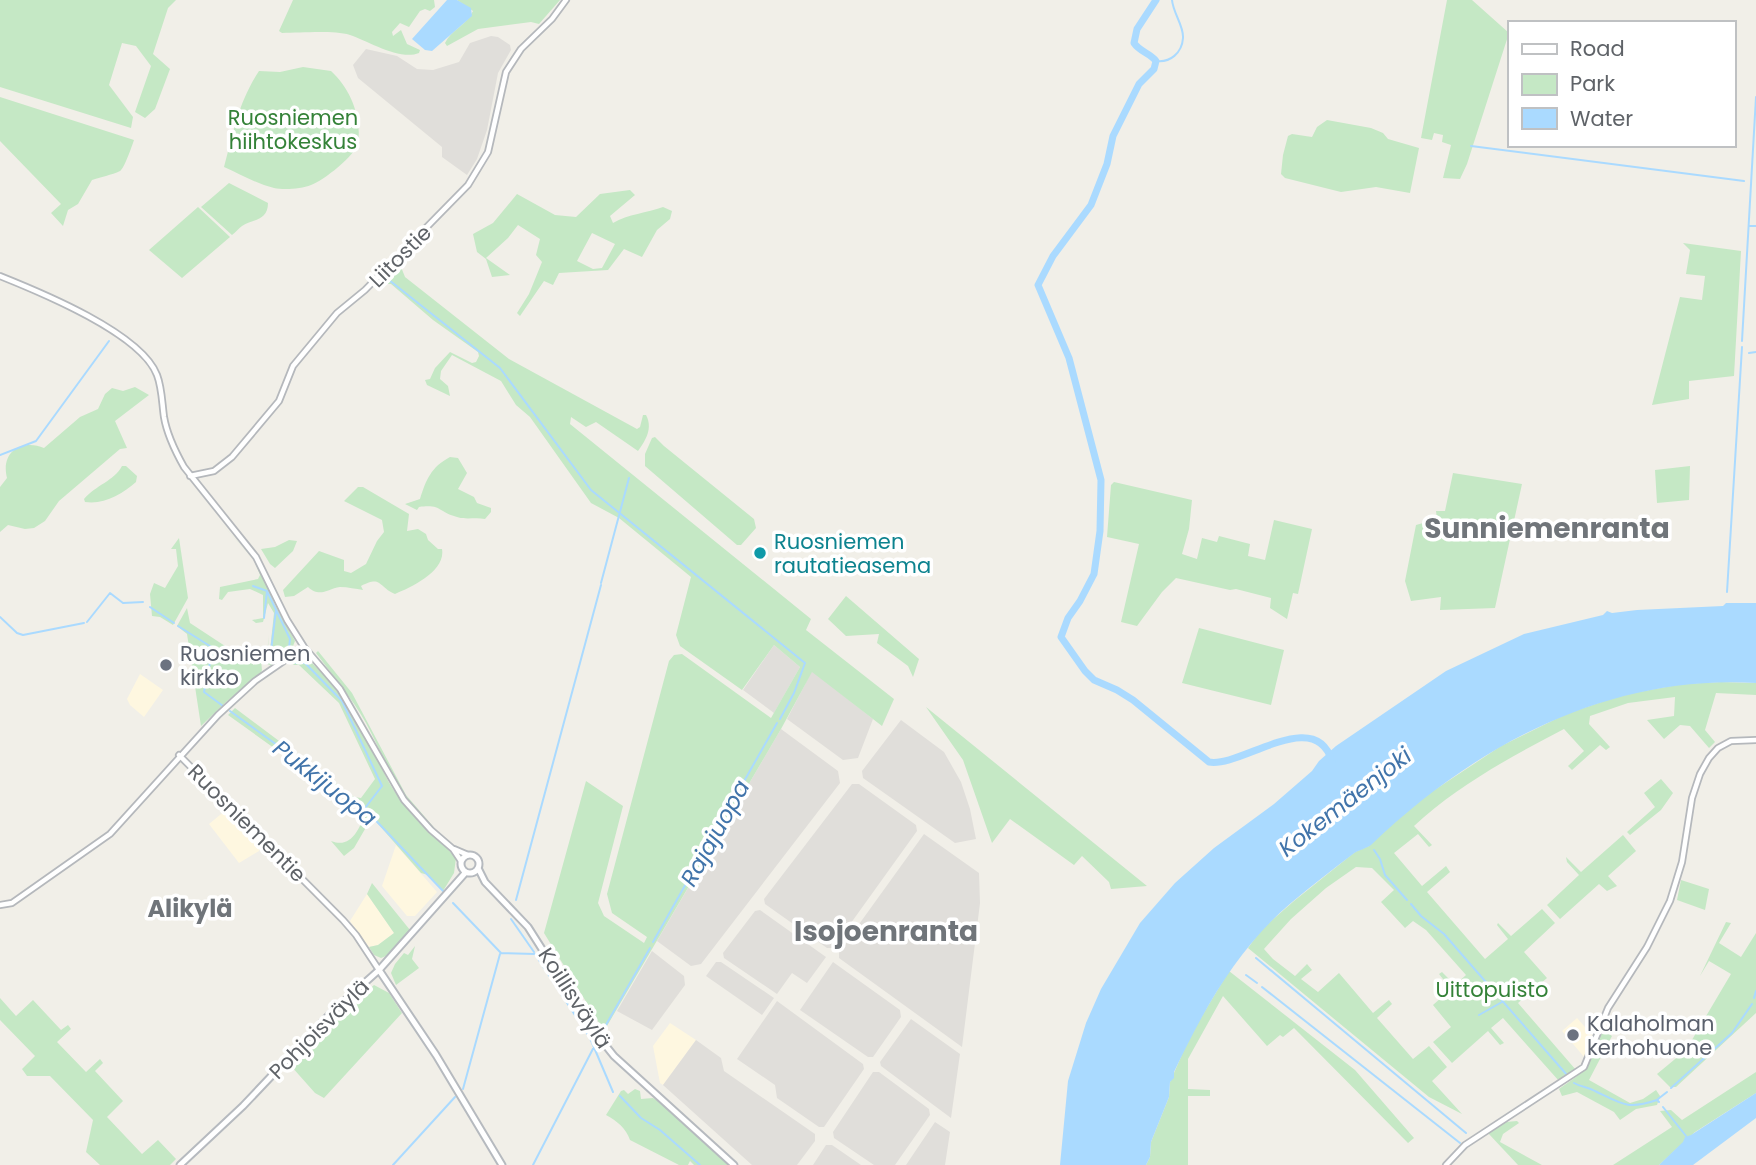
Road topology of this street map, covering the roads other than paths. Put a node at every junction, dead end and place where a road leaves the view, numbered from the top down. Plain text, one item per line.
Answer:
1 (566, 0) edge
2 (0, 276) edge
3 (189, 476) junction
4 (304, 647) junction
5 (1756, 740) edge
6 (179, 755) junction
7 (453, 849) junction
8 (468, 855) junction
9 (461, 863) junction
10 (478, 868) junction
11 (468, 873) junction
12 (485, 882) junction
13 (451, 887) junction
14 (0, 905) edge
15 (379, 970) junction
16 (180, 1165) edge
17 (502, 1165) edge
18 (734, 1165) edge
19 (1446, 1165) edge

1 - 3 street, Liitostie
2 - 3 street
3 - 4 street
4 - 6 street, Ruosniementie
4 - 7 street
5 - 19 street
6 - 14 street
6 - 15 street, Ruosniementie
7 - 8 street
7 - 9 street
8 - 9 main road
8 - 10 main road
9 - 11 main road
9 - 13 main road, Pohjoisväylä
10 - 11 main road
10 - 12 main road, Koillisväylä
11 - 12 main road, Koillisväylä
11 - 13 main road, Pohjoisväylä
12 - 18 main road, Koillisväylä
13 - 15 main road, Pohjoisväylä
15 - 16 main road, Pohjoisväylä
15 - 17 main road, Ruosniementie

